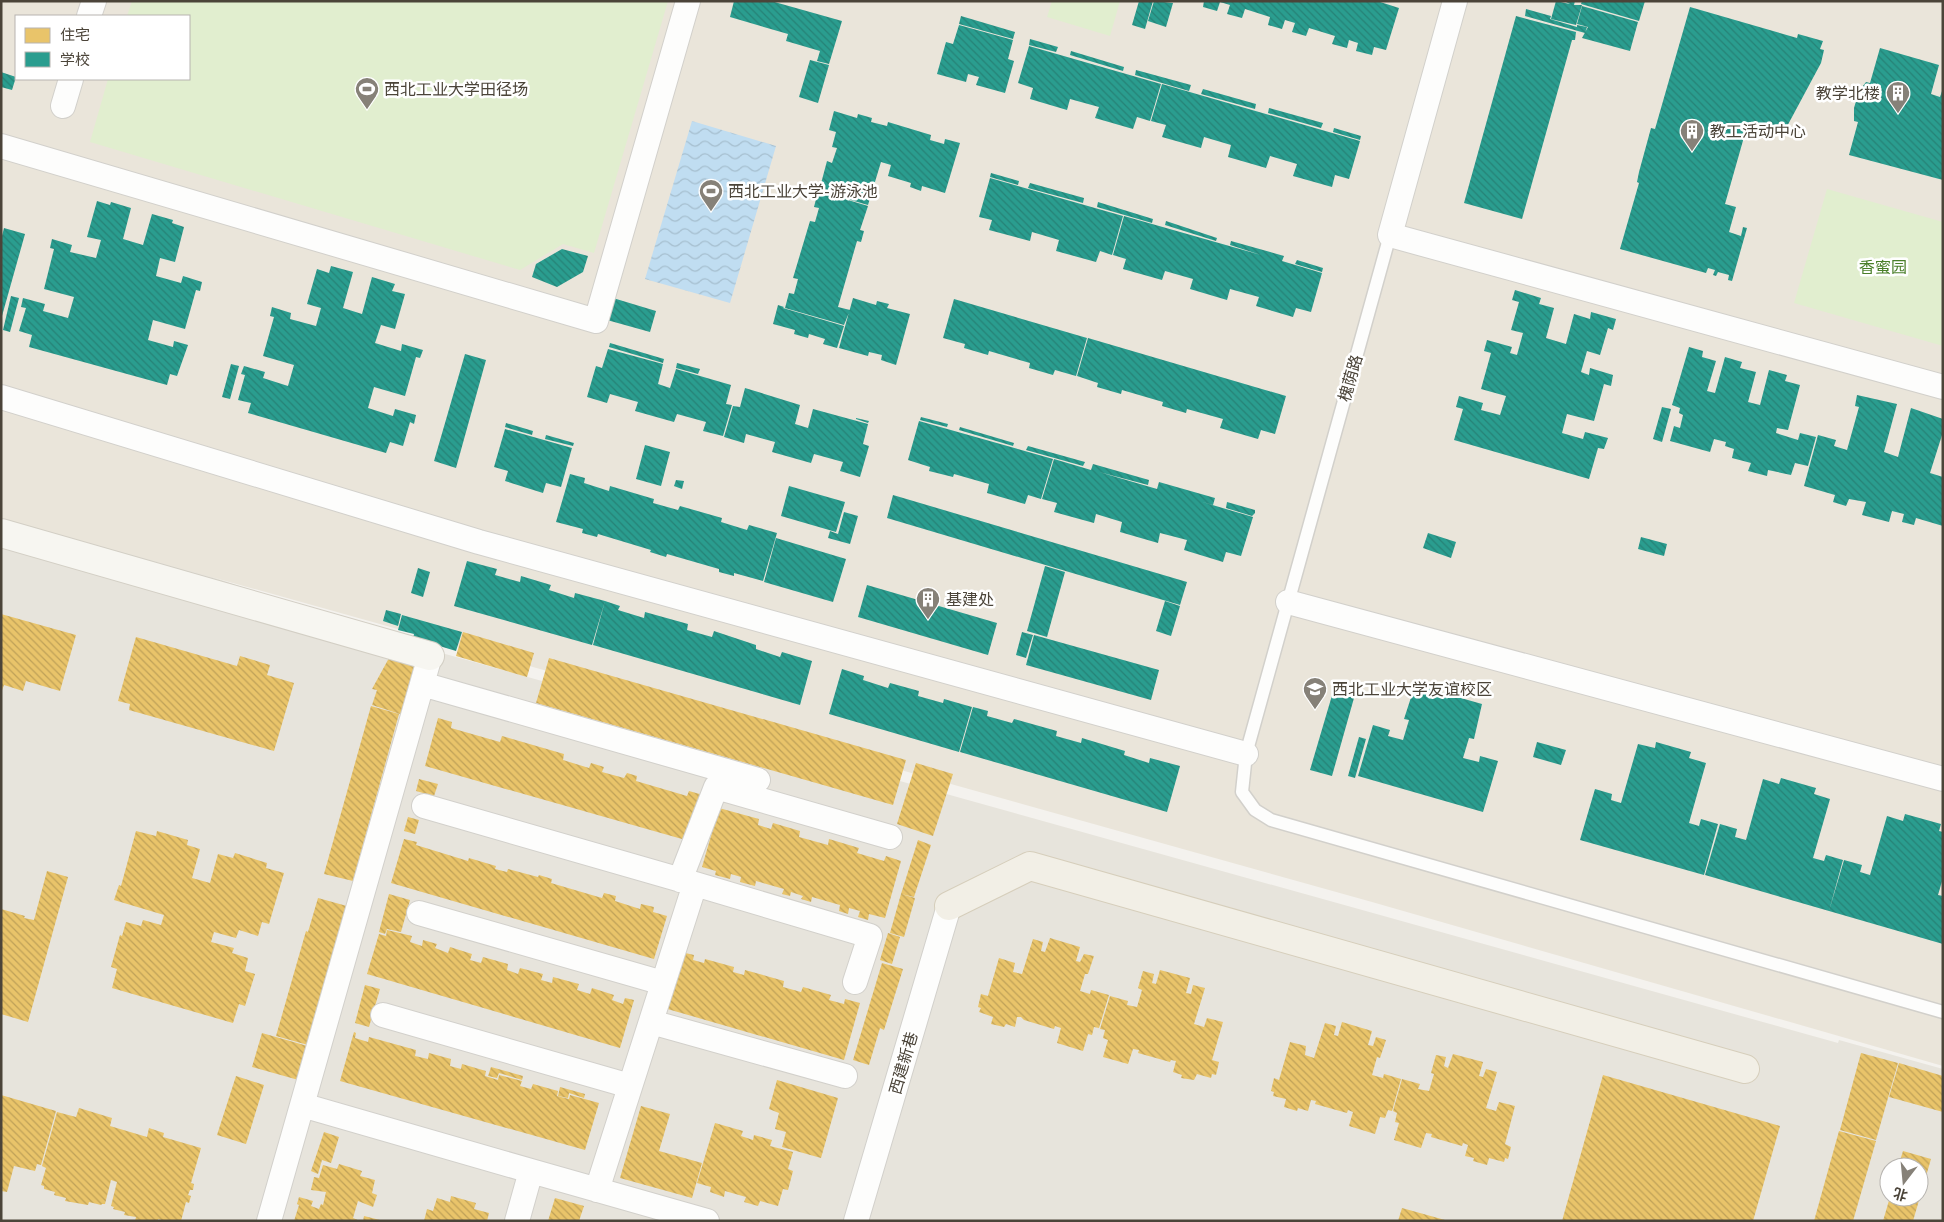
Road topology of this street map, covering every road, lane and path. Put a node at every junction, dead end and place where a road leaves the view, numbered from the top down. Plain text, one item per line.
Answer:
1 (94, 1) edge
2 (688, 1) edge
3 (1455, 1) edge
4 (89, 15) edge
5 (71, 80) edge
6 (63, 106) dead end
7 (1, 146) edge
8 (1390, 236) junction
9 (1943, 387) edge
10 (1, 397) edge
11 (1, 534) edge
12 (1288, 602) junction
13 (430, 656) joint
14 (422, 684) junction
15 (1246, 754) junction
16 (1943, 779) edge
17 (758, 780) dead end
18 (424, 806) dead end
19 (890, 837) dead end
20 (688, 882) junction
21 (949, 906) joint
22 (419, 913) dead end
23 (855, 982) dead end
24 (663, 983) junction
25 (1943, 1012) edge
26 (383, 1015) dead end
27 (651, 1022) junction
28 (1745, 1069) dead end
29 (845, 1076) dead end
30 (630, 1086) junction
31 (302, 1105) junction
32 (531, 1170) junction
33 (597, 1190) junction
34 (270, 1221) edge
35 (517, 1221) edge
36 (707, 1221) edge
37 (856, 1221) edge

1 - 4 street
2 - 7 street
3 - 8 street, 槐荫路
5 - 6 street
8 - 9 street
8 - 12 lane, 槐荫路
10 - 15 street
11 - 13 main road
12 - 15 lane, 槐荫路
12 - 16 street
13 - 14 street
14 - 17 street
14 - 31 street
15 - 25 lane, 槐荫路
18 - 20 street
19 - 20 street
20 - 23 street
20 - 24 street
21 - 28 main road
21 - 37 street, 西建新巷
22 - 24 street
24 - 27 street
26 - 30 street
27 - 29 street
27 - 30 street
30 - 33 street
31 - 32 street
31 - 34 street
32 - 33 street
32 - 35 street
33 - 36 street

